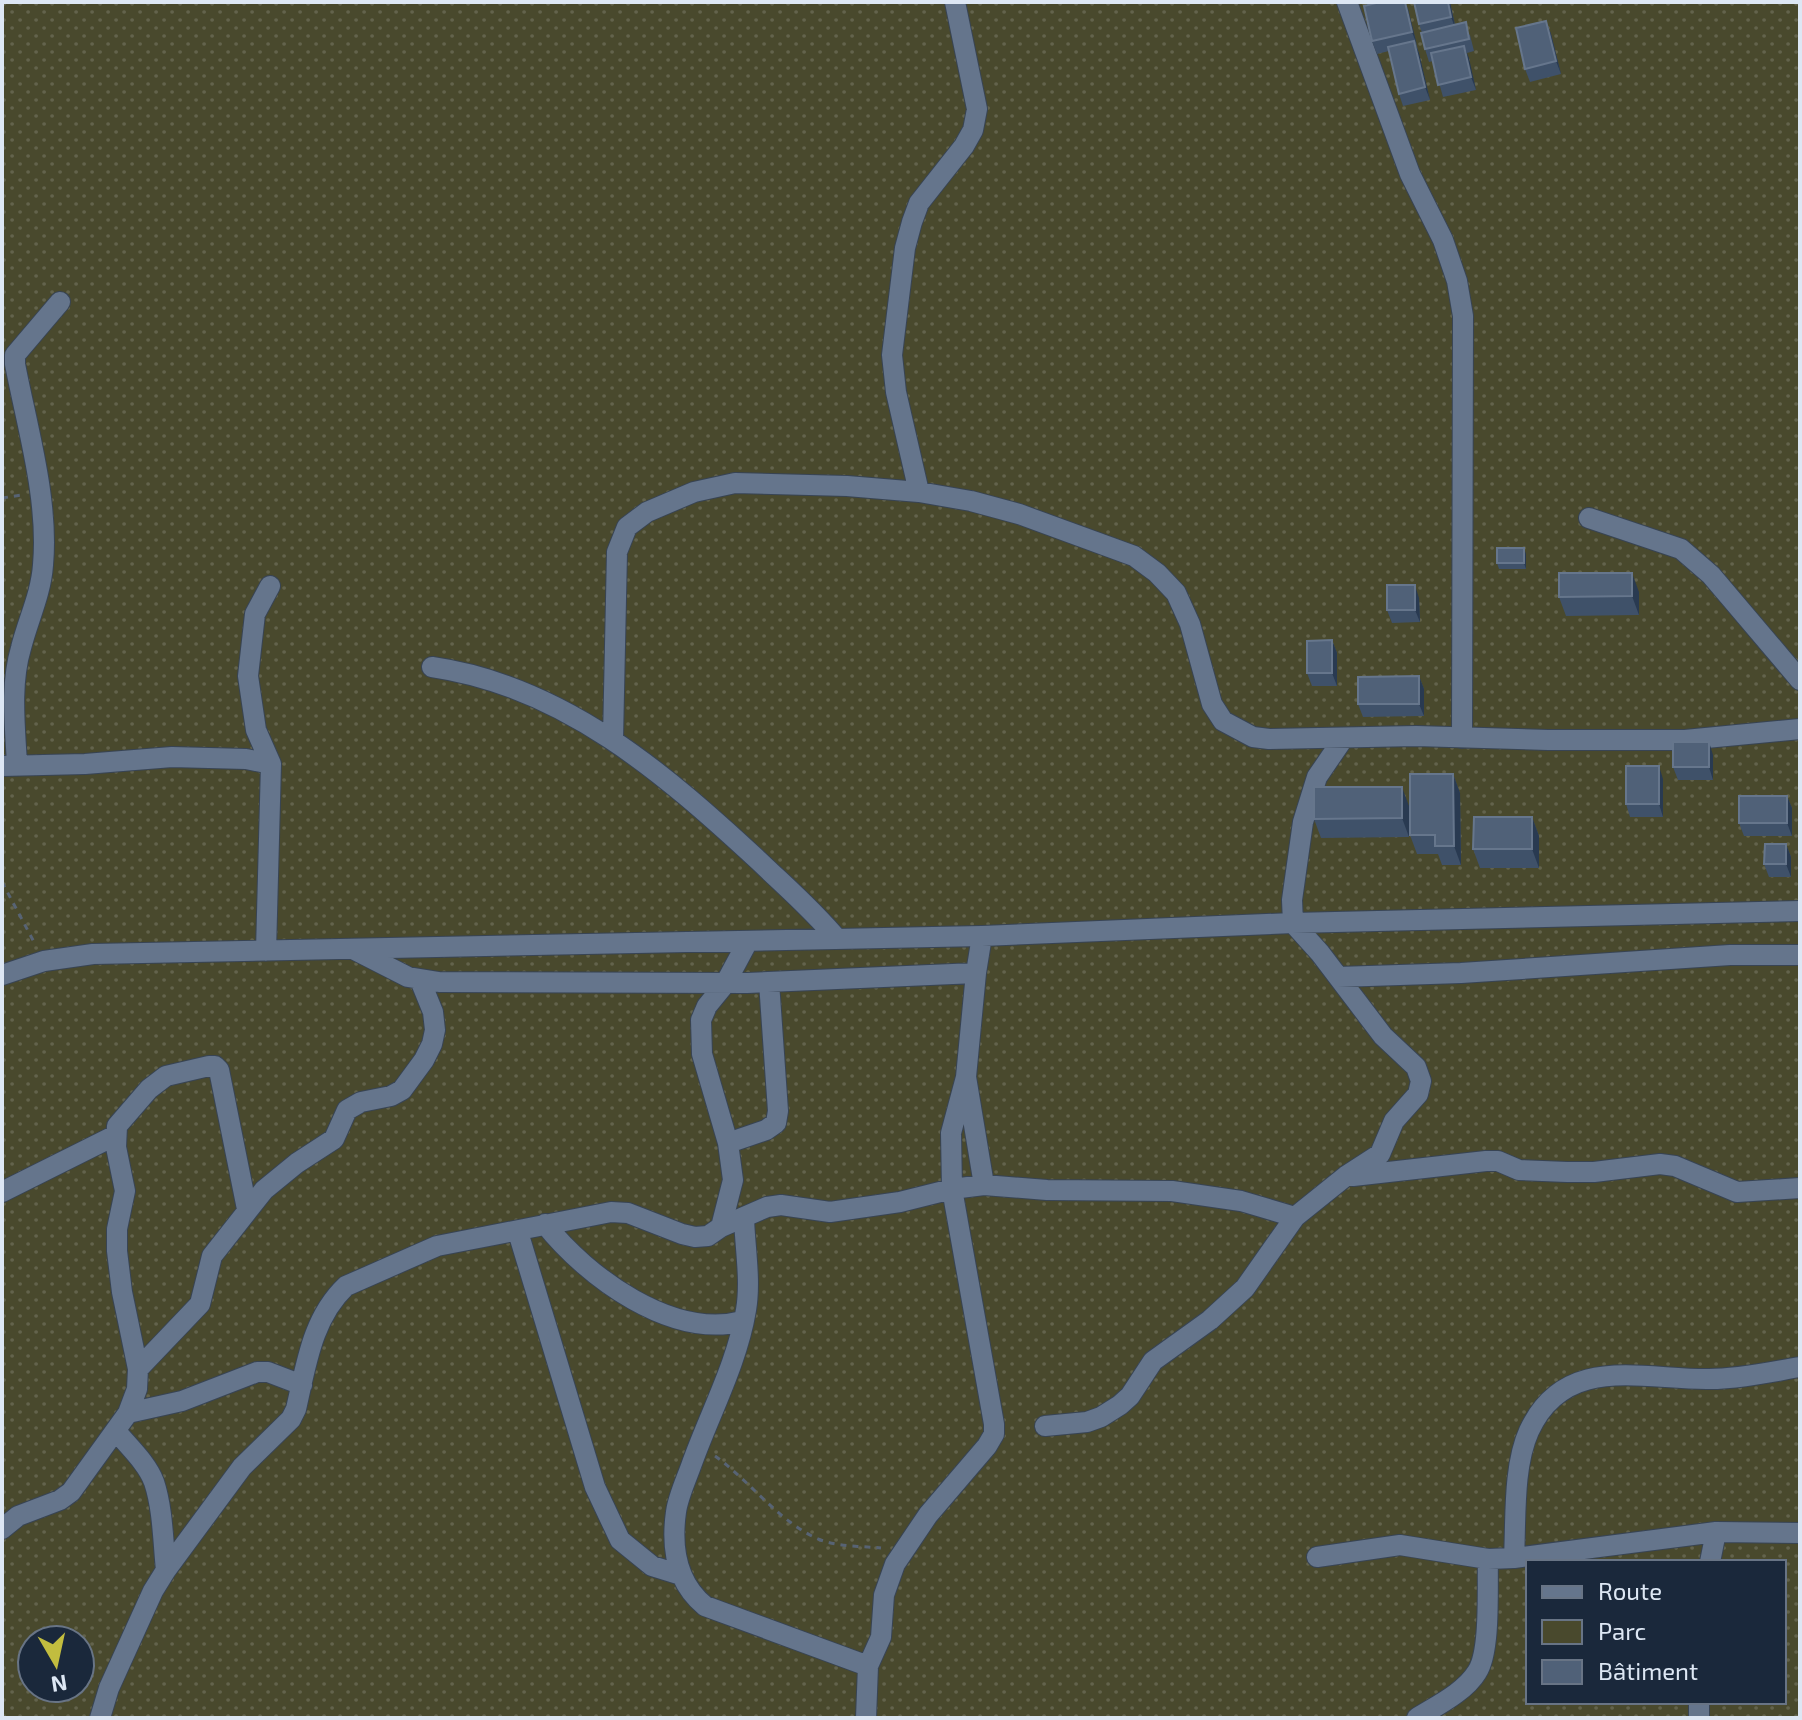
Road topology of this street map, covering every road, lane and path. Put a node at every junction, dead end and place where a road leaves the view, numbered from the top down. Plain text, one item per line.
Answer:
1 (955, 2) edge
2 (1347, 2) edge
3 (60, 302) dead end
4 (919, 492) junction
5 (1589, 518) dead end
6 (270, 586) dead end
7 (432, 667) dead end
8 (1800, 680) edge
9 (1800, 729) edge
10 (1462, 738) junction
11 (613, 739) junction
12 (1343, 739) junction
13 (271, 764) junction
14 (10, 765) edge
15 (2, 882) edge
16 (1800, 911) edge
17 (1293, 923) junction
18 (982, 936) junction
19 (837, 939) junction
20 (748, 941) junction
21 (350, 948) junction
22 (266, 951) junction
23 (1800, 955) edge
24 (44, 961) junction
25 (976, 973) junction
26 (2, 975) edge
27 (1338, 977) junction
28 (420, 980) junction
29 (769, 982) junction
30 (725, 984) junction
31 (966, 1077) junction
32 (116, 1135) junction
33 (728, 1143) junction
34 (1346, 1176) junction
35 (984, 1185) junction
36 (1800, 1188) edge
37 (952, 1189) junction
38 (2, 1192) edge
39 (247, 1209) junction
40 (1295, 1217) junction
41 (744, 1218) junction
42 (545, 1224) junction
43 (721, 1227) junction
44 (518, 1232) junction
45 (743, 1321) junction
46 (1800, 1367) edge
47 (138, 1369) junction
48 (302, 1385) junction
49 (128, 1413) junction
50 (1045, 1426) dead end
51 (116, 1431) junction
52 (698, 1445) junction
53 (2, 1529) edge
54 (1716, 1532) junction
55 (1800, 1533) edge
56 (908, 1543) junction
57 (1317, 1557) dead end
58 (1514, 1558) junction
59 (1488, 1559) junction
60 (1710, 1560) edge
61 (166, 1570) junction
62 (681, 1575) junction
63 (868, 1666) junction
64 (100, 1718) edge
65 (866, 1718) edge
66 (1417, 1718) edge

1 - 4 street
2 - 10 street
3 - 14 street
4 - 11 street
4 - 12 street
5 - 8 street
6 - 13 street
7 - 11 street
9 - 10 street
10 - 12 street
11 - 19 street
12 - 17 street
13 - 14 street
13 - 22 street
15 - 24 path
16 - 17 street
17 - 18 street
17 - 27 street
18 - 19 street
18 - 25 street
19 - 20 street
20 - 21 street
20 - 30 street
21 - 22 street
21 - 28 street
22 - 24 street
23 - 27 street
24 - 26 street
25 - 29 street
25 - 31 street
27 - 34 street
28 - 30 street
28 - 39 street
29 - 30 street
29 - 33 street
30 - 33 street
31 - 35 street
31 - 37 street
32 - 38 street
32 - 39 street
32 - 47 street
33 - 43 street
34 - 36 street
34 - 40 street
35 - 37 street
35 - 40 street
37 - 41 street
37 - 56 street
39 - 47 street
40 - 50 street
41 - 43 street
41 - 45 street
42 - 43 street
42 - 44 street
42 - 45 street
44 - 48 street
44 - 62 street
45 - 52 street
46 - 58 street
47 - 49 street
48 - 49 street
48 - 61 street
49 - 51 street
51 - 53 street
51 - 61 street
52 - 56 path
52 - 62 street
54 - 55 street
54 - 58 street
54 - 60 street
56 - 63 street
57 - 59 street
58 - 59 street
59 - 66 street
61 - 64 street
62 - 63 street
63 - 65 street

